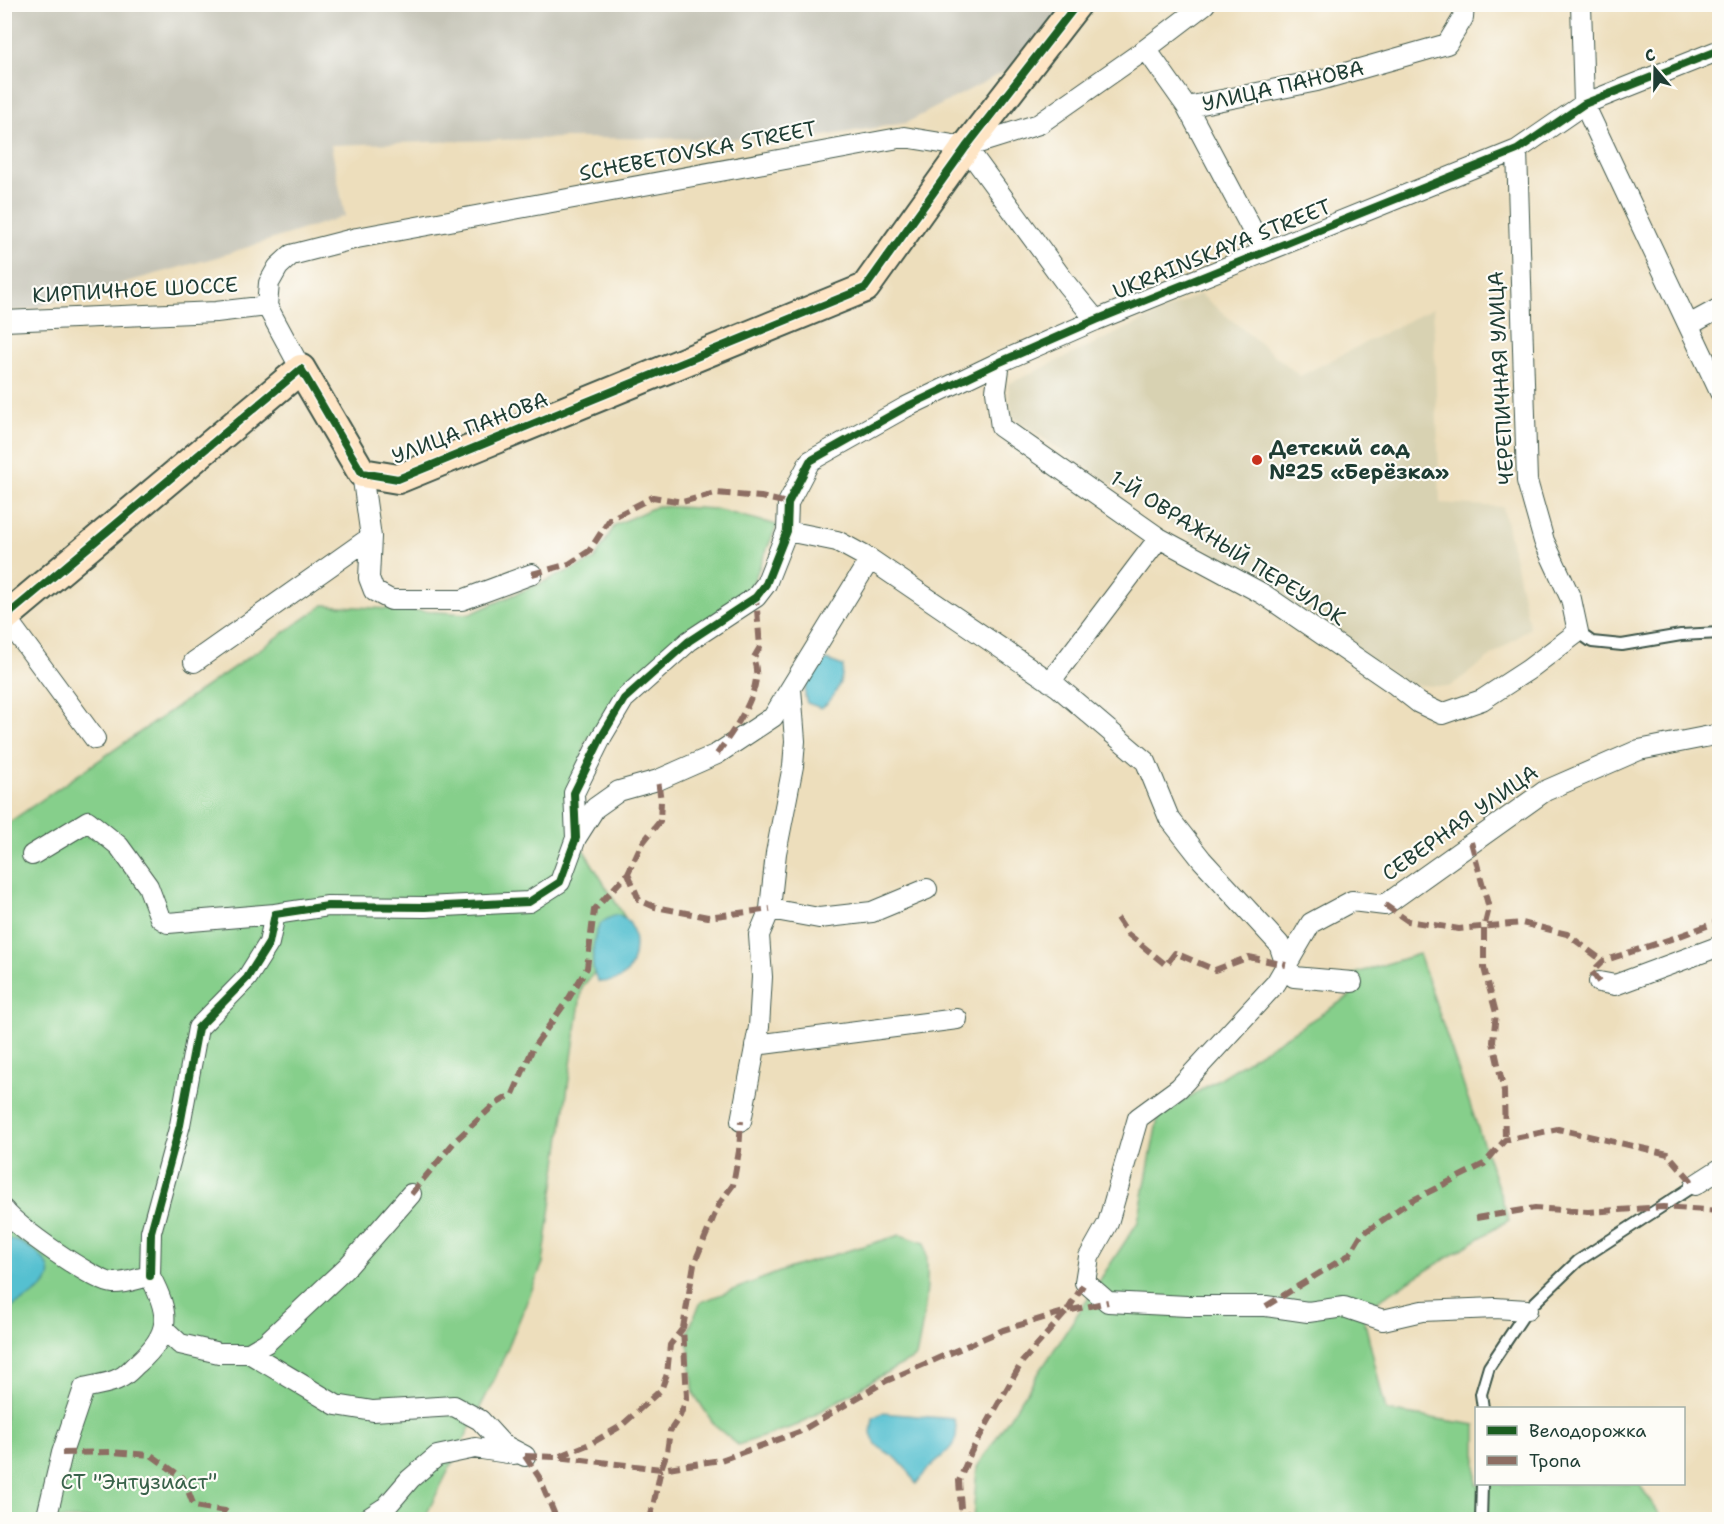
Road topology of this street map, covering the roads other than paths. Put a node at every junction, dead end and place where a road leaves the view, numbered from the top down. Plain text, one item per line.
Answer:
1 (1077, 4) edge
2 (1205, 4) edge
3 (1464, 4) edge
4 (1581, 4) edge
5 (1146, 49) junction
6 (1719, 50) edge
7 (1584, 105) junction
8 (1187, 107) junction
9 (966, 147) junction
10 (1517, 150) junction
11 (1264, 252) junction
12 (267, 306) junction
13 (1719, 308) edge
14 (1095, 320) junction
15 (4, 321) edge
16 (1689, 325) junction
17 (1000, 362) junction
18 (301, 369) junction
19 (1719, 392) edge
20 (362, 473) junction
21 (787, 531) junction
22 (371, 537) junction
23 (1159, 538) junction
24 (870, 559) junction
25 (532, 574) dead end
26 (5, 618) edge
27 (1578, 632) junction
28 (1719, 633) edge
29 (194, 662) dead end
30 (1050, 682) junction
31 (791, 688) junction
32 (1719, 734) edge
33 (95, 739) dead end
34 (576, 838) junction
35 (32, 855) dead end
36 (927, 889) dead end
37 (770, 909) junction
38 (275, 914) junction
39 (1719, 946) edge
40 (1286, 965) junction
41 (1599, 981) dead end
42 (1352, 982) dead end
43 (957, 1019) dead end
44 (755, 1045) junction
45 (741, 1120) dead end
46 (1719, 1169) edge
47 (1695, 1185) joint
48 (411, 1194) dead end
49 (4, 1210) edge
50 (150, 1276) junction
51 (1527, 1310) junction
52 (164, 1329) junction
53 (249, 1353) junction
54 (1483, 1407) edge
55 (1482, 1485) edge
56 (46, 1520) edge
57 (366, 1520) edge
58 (1481, 1520) edge

1 - 9 street, УЛИЦА ПАНОВА
2 - 5 street, SCHEBETOVSKA STREET
3 - 8 street, УЛИЦА ПАНОВА
4 - 7 street
5 - 8 street, УЛИЦА ПАНОВА
5 - 9 street, SCHEBETOVSKA STREET
6 - 7 street, UKRAINSKAYA STREET
7 - 10 street, UKRAINSKAYA STREET
7 - 16 street
8 - 11 street
9 - 12 street, SCHEBETOVSKA STREET
9 - 14 street
9 - 20 street, УЛИЦА ПАНОВА
10 - 11 street, UKRAINSKAYA STREET
10 - 27 street, ЧЕРЕПИЧНАЯ УЛИЦА
11 - 14 street, UKRAINSKAYA STREET
12 - 15 street, КИРПИЧНОЕ ШОССЕ
12 - 18 street
13 - 16 street
14 - 17 street, UKRAINSKAYA STREET
16 - 19 street
17 - 21 street, UKRAINSKAYA STREET
17 - 23 street, 1-Й ОВРАЖНЫЙ ПЕРЕУЛОК
18 - 20 street
18 - 26 street
20 - 22 street
21 - 24 street
21 - 34 street, UKRAINSKAYA STREET
22 - 25 street
22 - 29 street
23 - 27 street, 1-Й ОВРАЖНЫЙ ПЕРЕУЛОК
23 - 30 street
24 - 30 street
24 - 31 street
26 - 33 street
27 - 28 lane
30 - 40 street
31 - 34 street
31 - 37 street
32 - 40 street, СЕВЕРНАЯ УЛИЦА
34 - 38 street
35 - 38 street
36 - 37 street
37 - 44 street
38 - 50 street
39 - 41 street
40 - 42 street
40 - 51 street, СЕВЕРНАЯ УЛИЦА
43 - 44 street
44 - 45 street
46 - 47 street
47 - 51 lane
48 - 53 street
49 - 50 street
50 - 52 street
51 - 54 lane
52 - 53 street
52 - 56 street
53 - 57 street
55 - 58 lane

